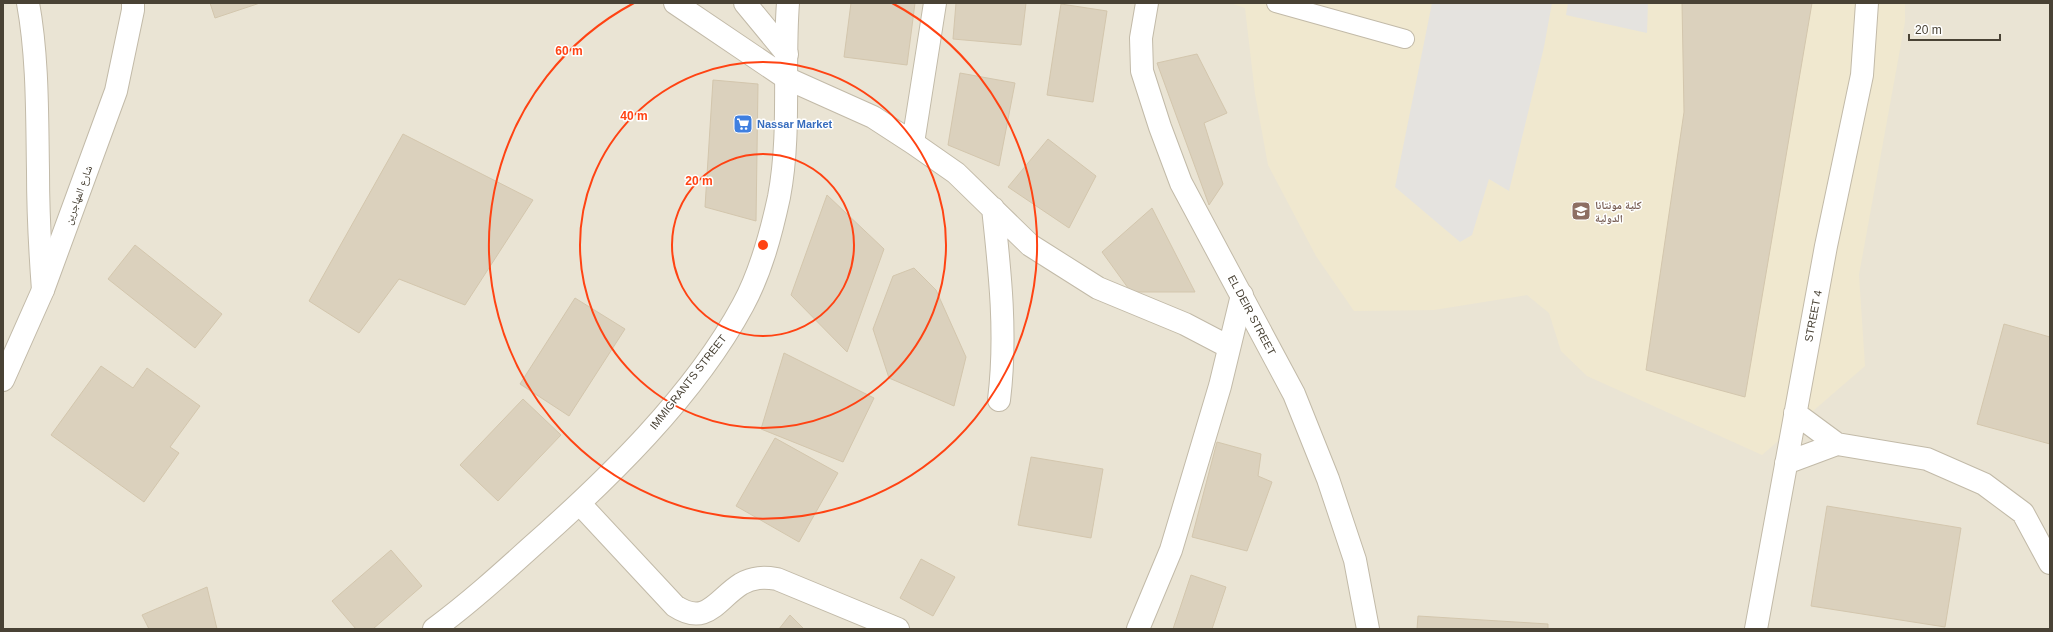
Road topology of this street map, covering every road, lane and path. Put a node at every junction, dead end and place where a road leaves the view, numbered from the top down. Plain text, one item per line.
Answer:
1 (28, 3) edge
2 (132, 3) edge
3 (675, 3) edge
4 (745, 3) edge
5 (788, 3) edge
6 (935, 3) edge
7 (1147, 3) edge
8 (1276, 3) edge
9 (1867, 3) edge
10 (1405, 39) dead end
11 (787, 54) junction
12 (786, 78) junction
13 (914, 143) junction
14 (993, 208) junction
15 (43, 290) junction
16 (1242, 295) junction
17 (1229, 346) junction
18 (3, 380) edge
19 (999, 400) dead end
20 (1795, 413) junction
21 (1838, 444) junction
22 (1786, 463) junction
23 (580, 504) junction
24 (2050, 563) edge
25 (434, 629) edge
26 (898, 629) edge
27 (1138, 629) edge
28 (1368, 629) edge
29 (1756, 629) edge

1 - 15 street
2 - 15 street, شارع المهاجرين
3 - 12 street
4 - 11 street
5 - 11 street, IMMIGRANTS STREET
6 - 13 street
7 - 16 street, EL DEIR STREET
8 - 10 lane
9 - 20 street, STREET 4
11 - 12 street, IMMIGRANTS STREET
12 - 13 street
12 - 23 street, IMMIGRANTS STREET
13 - 14 street
14 - 17 street
14 - 19 street
15 - 18 street, شارع المهاجرين
16 - 17 street
16 - 28 street, EL DEIR STREET
17 - 27 street
20 - 21 street
20 - 22 street, STREET 4
21 - 22 street
21 - 24 street
22 - 29 street, STREET 4
23 - 25 street, IMMIGRANTS STREET
23 - 26 street

